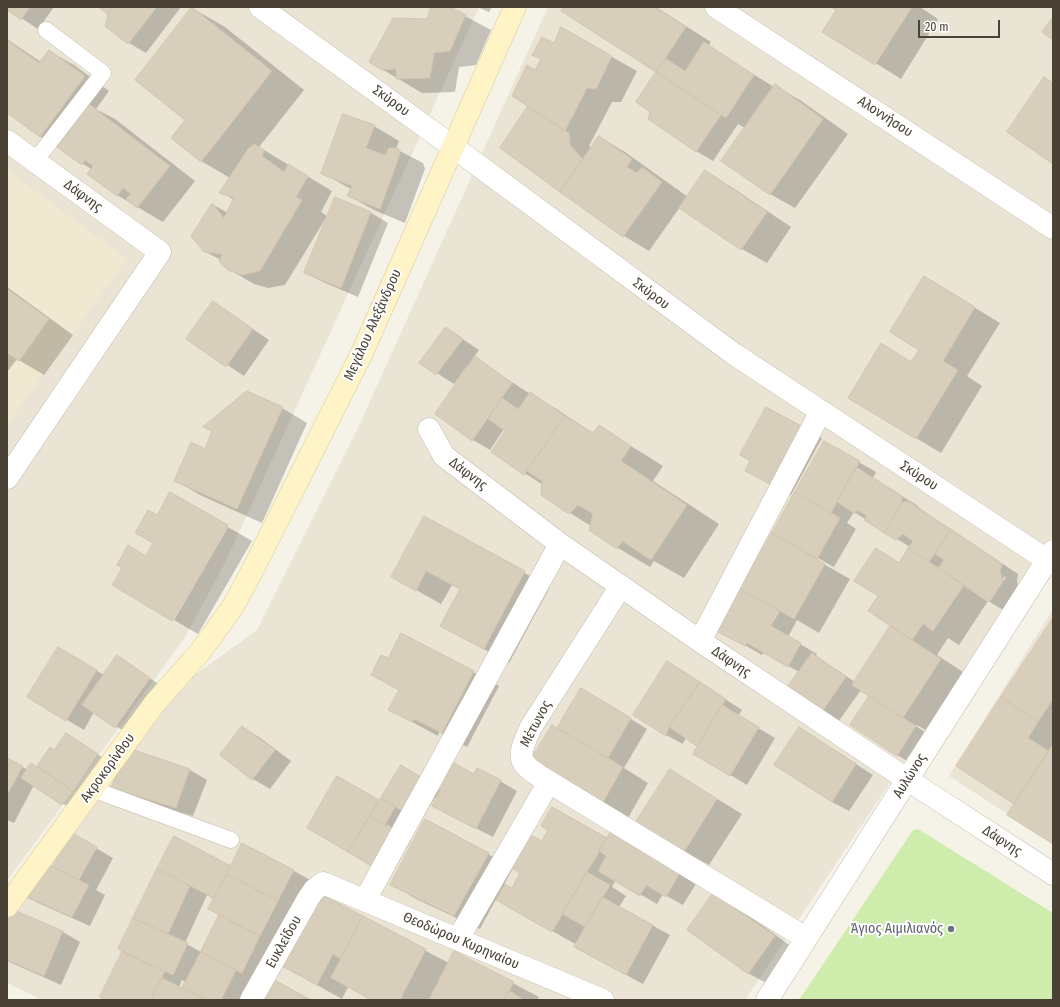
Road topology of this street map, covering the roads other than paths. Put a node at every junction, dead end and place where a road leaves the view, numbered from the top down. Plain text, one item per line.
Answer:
1 (260, 7) edge
2 (515, 7) edge
3 (716, 7) edge
4 (46, 30) dead end
5 (7, 141) edge
6 (452, 146) junction
7 (35, 161) junction
8 (1053, 228) edge
9 (821, 411) junction
10 (430, 429) dead end
11 (8, 474) edge
12 (560, 544) junction
13 (1051, 559) edge
14 (621, 586) junction
15 (212, 634) joint
16 (700, 641) junction
17 (908, 780) junction
18 (548, 782) junction
19 (92, 790) junction
20 (231, 840) dead end
21 (1053, 874) edge
22 (319, 885) joint
23 (365, 900) junction
24 (7, 906) edge
25 (806, 938) junction
26 (458, 939) junction
27 (251, 1000) edge
28 (603, 1000) edge
29 (767, 1000) edge

1 - 6 street, Σκύρου
2 - 6 main road, Μεγάλου Αλεξάνδρου
3 - 8 street, Αλοννήσου
4 - 7 lane
5 - 7 street, Δάφνης
6 - 9 street, Σκύρου
6 - 15 main road, Μεγάλου Αλεξάνδρου
7 - 11 street, Δάφνης
9 - 13 street, Σκύρου
9 - 16 street
10 - 12 street, Δάφνης
12 - 14 street, Δάφνης
12 - 23 street
13 - 17 street, Αυλώνος
14 - 16 street, Δάφνης
14 - 18 street, Μέτωνος
15 - 19 main road, Ακροκορίνθου
16 - 17 street, Δάφνης
17 - 21 street, Δάφνης
17 - 25 street, Αυλώνος
18 - 25 street
18 - 26 street
19 - 20 lane
19 - 24 main road, Ακροκορίνθου
22 - 23 street, Θεοδώρου Κυρηναίου
22 - 27 street, Ευκλείδου
23 - 26 street, Θεοδώρου Κυρηναίου
25 - 29 street, Αυλώνος
26 - 28 street, Θεοδώρου Κυρηναίου

